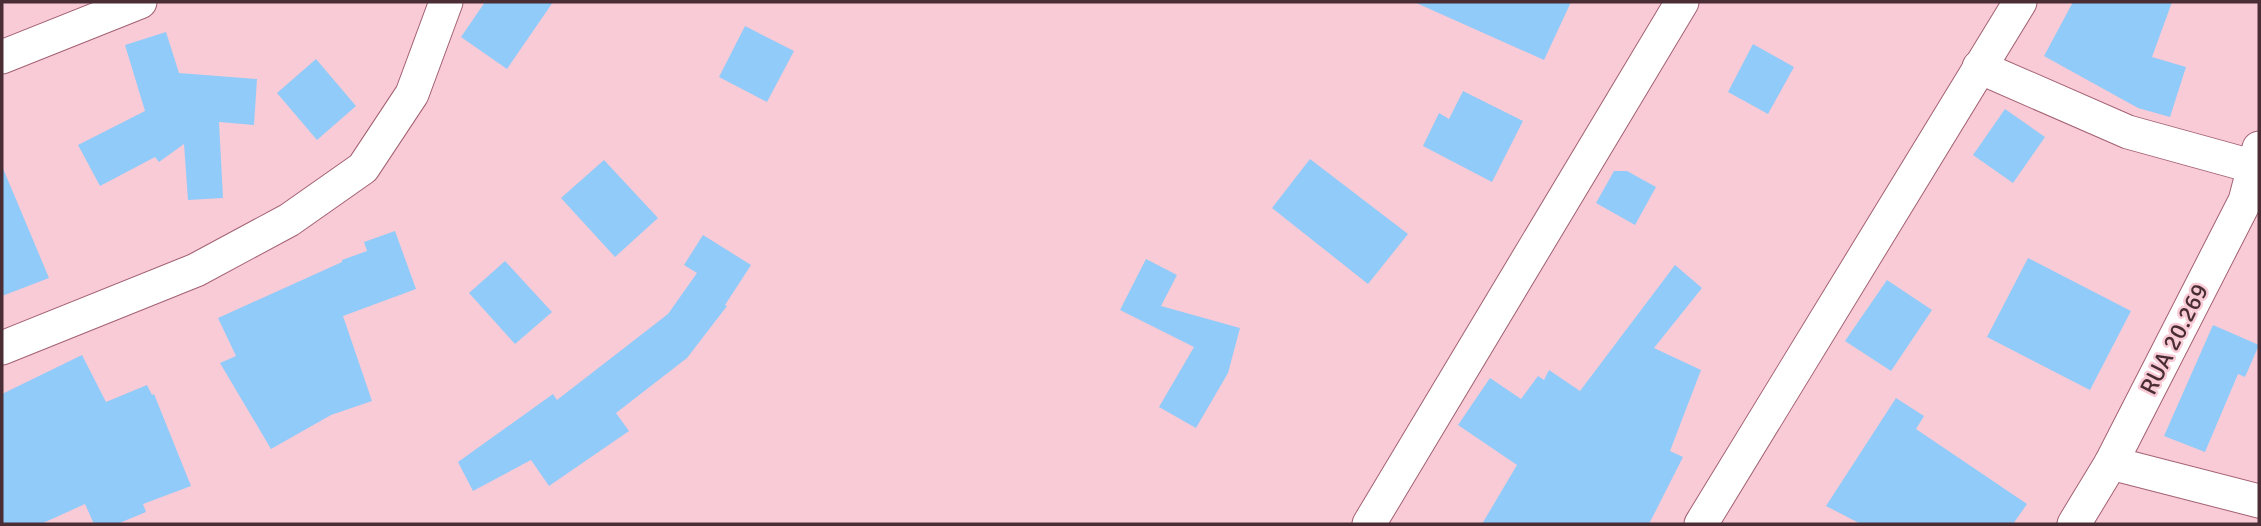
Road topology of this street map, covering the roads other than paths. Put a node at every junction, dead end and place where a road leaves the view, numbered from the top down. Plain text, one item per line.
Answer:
1 (140, 2) edge
2 (446, 2) edge
3 (1682, 2) edge
4 (2020, 2) edge
5 (2, 57) edge
6 (1979, 67) junction
7 (2257, 158) edge
8 (2252, 203) edge
9 (2, 348) edge
10 (2111, 463) junction
11 (2259, 501) edge
12 (1369, 524) edge
13 (1701, 524) edge
14 (2074, 524) edge

1 - 5 street
2 - 9 street
3 - 12 street
4 - 6 street
6 - 7 street
6 - 13 street
7 - 8 street, RUA 20.269
8 - 10 street, RUA 20.269
10 - 11 street
10 - 14 street, RUA 20.269

